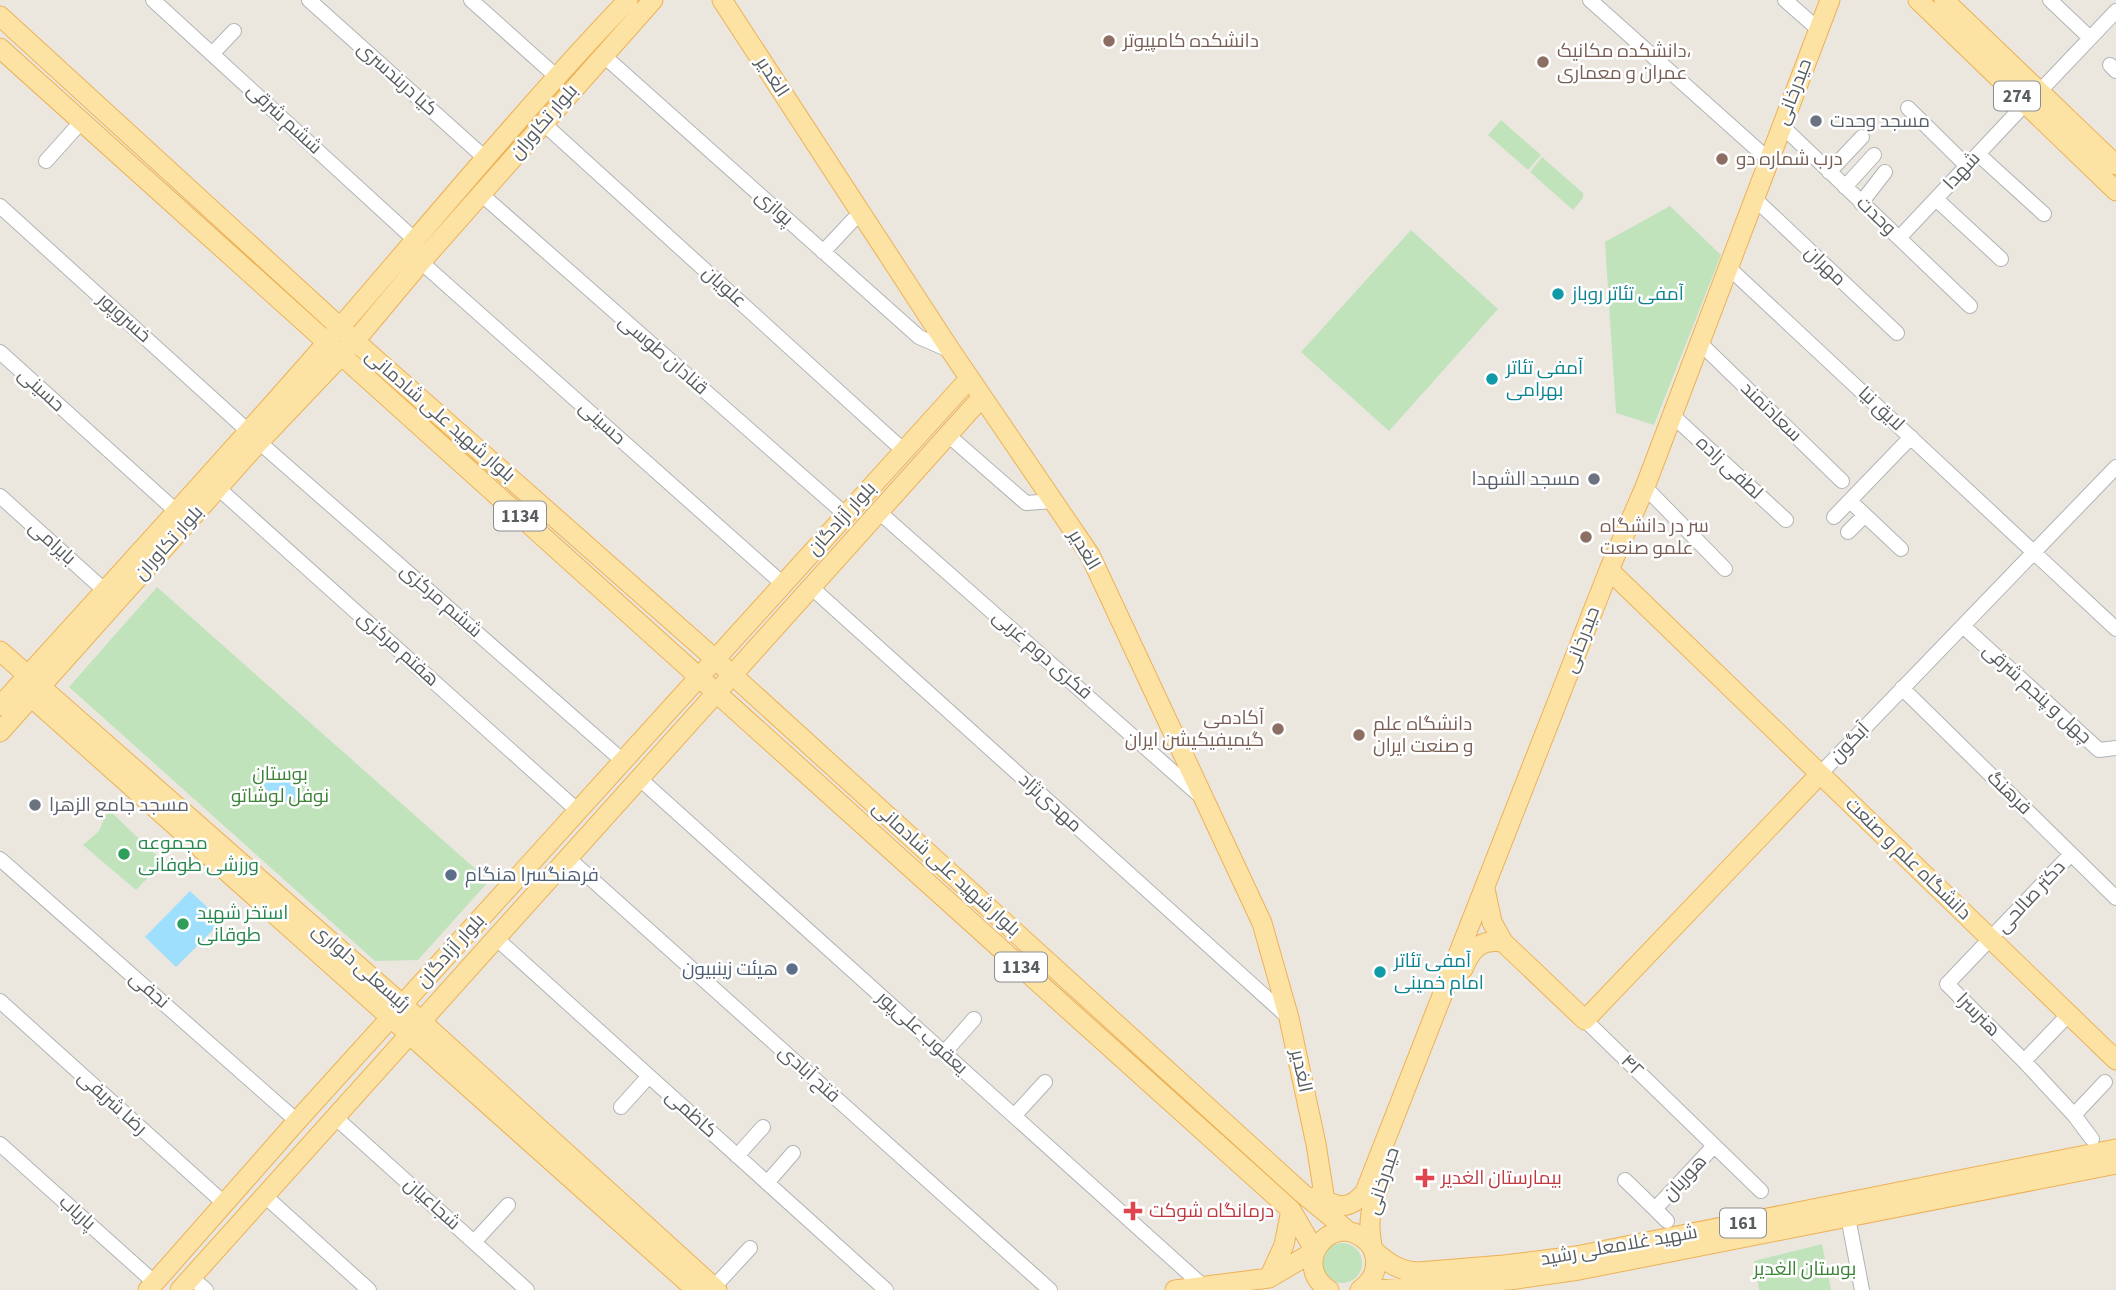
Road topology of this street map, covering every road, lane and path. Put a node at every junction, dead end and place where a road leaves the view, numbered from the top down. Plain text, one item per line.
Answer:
1 (153, 0) edge
2 (309, 0) edge
3 (471, 0) edge
4 (653, 0) edge
5 (722, 0) edge
6 (1590, 0) edge
7 (1785, 0) edge
8 (1830, 0) edge
9 (1918, 0) edge
10 (1944, 0) edge
11 (2050, 0) edge
12 (618, 3) edge
13 (2116, 11) edge
14 (0, 16) edge
15 (1818, 29) junction
16 (234, 32) dead end
17 (2090, 38) junction
18 (0, 48) edge
19 (212, 54) junction
20 (603, 55) junction
21 (558, 78) junction
22 (2033, 97) junction
23 (1908, 108) dead end
24 (81, 122) junction
25 (543, 123) junction
26 (1782, 126) junction
27 (1862, 137) dead end
28 (1978, 154) junction
29 (1874, 155) dead end
30 (485, 158) junction
31 (1769, 160) junction
32 (2114, 160) edge
33 (46, 161) dead end
34 (1967, 166) junction
35 (1829, 172) junction
36 (1885, 172) dead end
37 (1845, 187) junction
38 (2116, 191) edge
39 (481, 194) junction
40 (1754, 198) junction
41 (1936, 198) junction
42 (1861, 202) junction
43 (0, 206) edge
44 (2044, 214) dead end
45 (853, 220) dead end
46 (1899, 238) junction
47 (414, 239) junction
48 (823, 252) junction
49 (2001, 259) dead end
50 (421, 262) junction
51 (1728, 267) junction
52 (1970, 306) dead end
53 (1897, 333) dead end
54 (347, 334) junction
55 (1700, 343) junction
56 (333, 349) junction
57 (951, 351) junction
58 (0, 352) edge
59 (969, 379) junction
60 (982, 397) junction
61 (1672, 415) junction
62 (948, 435) junction
63 (253, 437) junction
64 (1911, 437) junction
65 (904, 451) junction
66 (2113, 476) edge
67 (1842, 481) dead end
68 (1645, 487) junction
69 (218, 488) junction
70 (0, 496) edge
71 (1053, 501) junction
72 (1850, 501) junction
73 (176, 511) junction
74 (880, 512) junction
75 (846, 515) junction
76 (1865, 515) junction
77 (1834, 517) dead end
78 (1786, 520) dead end
79 (1848, 532) dead end
80 (1901, 549) dead end
81 (2035, 551) junction
82 (1725, 569) dead end
83 (1609, 570) junction
84 (783, 584) junction
85 (811, 587) junction
86 (104, 590) junction
87 (1963, 626) junction
88 (2116, 629) edge
89 (0, 651) edge
90 (715, 659) junction
91 (0, 668) edge
92 (733, 675) junction
93 (699, 676) junction
94 (29, 686) junction
95 (1902, 688) junction
96 (717, 692) junction
97 (0, 706) edge
98 (0, 732) edge
99 (2116, 748) edge
100 (1801, 755) junction
101 (623, 761) junction
102 (1820, 774) junction
103 (640, 779) junction
104 (1799, 795) junction
105 (1203, 798) junction
106 (578, 811) junction
107 (2071, 854) junction
108 (568, 858) junction
109 (0, 859) edge
110 (1485, 887) junction
111 (2116, 898) edge
112 (496, 939) junction
113 (1991, 939) junction
114 (1503, 942) junction
115 (0, 1002) edge
116 (397, 1011) junction
117 (2069, 1014) junction
118 (1289, 1018) junction
119 (974, 1019) dead end
120 (1585, 1020) junction
121 (417, 1028) junction
122 (944, 1053) junction
123 (2116, 1060) edge
124 (2024, 1061) junction
125 (649, 1076) junction
126 (1045, 1082) dead end
127 (2105, 1082) dead end
128 (621, 1107) dead end
129 (2074, 1115) junction
130 (1014, 1116) junction
131 (336, 1118) junction
132 (297, 1121) junction
133 (763, 1127) dead end
134 (0, 1144) edge
135 (1714, 1146) junction
136 (793, 1153) dead end
137 (2106, 1154) edge
138 (737, 1156) junction
139 (1319, 1161) junction
140 (1291, 1180) junction
141 (1625, 1180) dead end
142 (767, 1183) junction
143 (1760, 1191) dead end
144 (265, 1196) junction
145 (1318, 1201) junction
146 (225, 1204) junction
147 (508, 1205) dead end
148 (1655, 1209) junction
149 (1294, 1214) junction
150 (1848, 1217) junction
151 (1667, 1221) dead end
152 (1348, 1231) junction
153 (474, 1242) junction
154 (750, 1248) dead end
155 (1373, 1250) junction
156 (1315, 1251) junction
157 (1269, 1278) junction
158 (152, 1286) edge
159 (193, 1286) edge
160 (1484, 1286) edge
161 (1204, 1287) junction
162 (1451, 1287) edge
163 (709, 1289) edge
164 (1388, 1289) edge
165 (369, 1290) edge
166 (527, 1290) edge
167 (886, 1290) edge
168 (1050, 1290) edge
169 (1175, 1290) edge
170 (1329, 1290) edge
171 (1360, 1290) edge
172 (1862, 1290) edge

1 - 19 street, ششم شرقی
2 - 30 street, کیا دربندسری
3 - 21 street
4 - 20 main road, بلوار تکاوران
5 - 57 main road, الغدیر
6 - 31 street
7 - 15 street
8 - 15 main road, حیدرخانی
9 - 22 main road, 274
10 - 22 main road, 274
11 - 17 street
12 - 21 main road, بلوار تکاوران
13 - 17 street, شهدا
14 - 54 main road, بلوار شهید علی شادمانی / 1134
15 - 26 main road, حیدرخانی
16 - 19 street
17 - 22 street, شهدا
18 - 24 main road, بلوار شهید علی شادمانی / 1134
19 - 47 street, ششم شرقی
20 - 25 main road, بلوار تکاوران
20 - 48 street, پوازی
21 - 30 main road, بلوار تکاوران
22 - 28 street, شهدا
22 - 32 main road, 274
22 - 38 main road, 274
23 - 34 street
24 - 33 street
24 - 56 main road, بلوار شهید علی شادمانی / 1134
25 - 39 main road, بلوار تکاوران
25 - 65 street, علویان
26 - 31 main road, حیدرخانی
26 - 35 street, وحدت
27 - 35 street
28 - 34 street, شهدا
28 - 44 street
29 - 37 street
30 - 47 main road, بلوار تکاوران
31 - 40 main road, حیدرخانی
34 - 41 street, شهدا
35 - 37 street, وحدت
36 - 42 street
37 - 42 street, وحدت
39 - 50 main road, بلوار تکاوران
39 - 75 street, قنادان طوسی
40 - 51 main road, حیدرخانی
40 - 53 street, مهران
41 - 46 street, شهدا
41 - 49 street
42 - 46 street, وحدت
43 - 63 street, خسروپور
45 - 48 street
46 - 52 street, وحدت
47 - 54 main road, بلوار تکاوران
48 - 57 street, پوازی
50 - 54 main road, بلوار تکاوران
50 - 84 street, حسینی
51 - 55 main road, حیدرخانی
51 - 64 street, لایق نیا
54 - 56 main road, بلوار تکاوران
54 - 90 main road, بلوار شهید علی شادمانی / 1134
55 - 61 main road, حیدرخانی
55 - 67 street, سعادتمند
56 - 63 main road, بلوار تکاوران
56 - 93 main road, بلوار شهید علی شادمانی / 1134
57 - 59 main road, الغدیر
58 - 73 street, حسینی
59 - 60 main road, الغدیر
59 - 65 main road, بلوار آزادگان
60 - 62 main road, بلوار آزادگان
60 - 71 main road, الغدیر
61 - 68 main road, حیدرخانی
61 - 78 street, لطفی زاده
62 - 71 street
62 - 74 main road, بلوار آزادگان
63 - 69 main road, بلوار تکاوران
63 - 73 main road, بلوار تکاوران
63 - 101 street, ششم مرکزی
64 - 72 street
64 - 81 street, لایق نیا
65 - 75 main road, بلوار آزادگان
66 - 81 street, آبگون
68 - 82 street
68 - 83 main road, حیدرخانی
69 - 94 main road, بلوار تکاوران
69 - 106 street, هفتم مرکزی
70 - 86 street, بایرامی
71 - 105 main road, الغدیر
72 - 76 street
72 - 77 street
73 - 86 main road, بلوار تکاوران
74 - 85 main road, بلوار آزادگان
74 - 105 street, فکری دوم غربی
75 - 84 main road, بلوار آزادگان
76 - 79 street
76 - 80 street
81 - 87 street, آبگون
81 - 88 street, لایق نیا
83 - 100 main road, دانشگاه علم و صنعت
83 - 110 main road, حیدرخانی
84 - 90 main road, بلوار آزادگان
85 - 92 main road, بلوار آزادگان
85 - 118 street, مهدی‌نژاد
86 - 94 main road, بلوار تکاوران
87 - 95 street, آبگون
87 - 99 street, چهل و ‍پنجم شرقی
89 - 94 main road, رئیسعلی دلواری
90 - 92 main road, 1134
90 - 93 main road, بلوار آزادگان
91 - 94 main road, رئیسعلی دلواری
92 - 96 main road, بلوار آزادگان
92 - 140 main road, بلوار شهید علی شادمانی / 1134
93 - 96 main road, 1134
93 - 101 main road, بلوار آزادگان
94 - 97 main road, بلوار تکاوران
94 - 98 main road, بلوار تکاوران
94 - 116 main road, رئیسعلی دلواری
95 - 102 street, آبگون
95 - 107 street, فرهنگ
96 - 103 main road, بلوار آزادگان
96 - 149 main road, بلوار شهید علی شادمانی / 1134
100 - 102 main road, دانشگاه علم و صنعت
100 - 104 main road
101 - 106 main road, بلوار آزادگان
102 - 104 main road, آبگون
102 - 113 main road, دانشگاه علم و صنعت
103 - 108 main road, بلوار آزادگان
103 - 122 street, یعقوب علی‌پور
104 - 120 main road, آبگون
105 - 118 main road, الغدیر
106 - 116 main road, بلوار آزادگان
107 - 111 street, فرهنگ
107 - 113 street, دکتر صالحی
108 - 112 main road, بلوار آزادگان
108 - 168 street, فتح آبادی
109 - 132 street, نجفی
110 - 114 main road
110 - 145 main road, حیدرخانی
112 - 121 main road, بلوار آزادگان
112 - 125 street, کاظمی
113 - 117 main road, دانشگاه علم و صنعت
113 - 124 street, هنرسرا
114 - 120 main road, ۴۲
114 - 155 main road, حیدرخانی
115 - 146 street, رضا شریفی
116 - 121 main road, رئیسعلی دلواری
116 - 132 main road, بلوار آزادگان
117 - 123 main road, دانشگاه علم و صنعت
117 - 124 street
118 - 139 main road, الغدیر
119 - 122 street
120 - 135 street, ۴۲
121 - 131 main road, بلوار آزادگان
121 - 163 main road, رئیسعلی دلواری
122 - 130 street, یعقوب علی‌پور
124 - 129 street, هنرسرا
125 - 128 street
125 - 138 street, کاظمی
126 - 130 street
127 - 129 street
129 - 137 street, هنرسرا
130 - 161 street, یعقوب علی‌پور
131 - 144 main road, بلوار آزادگان
131 - 153 street, شجاعیان
132 - 146 main road, بلوار آزادگان
133 - 138 street
134 - 158 street, پاریاب
135 - 143 street, ۴۲
135 - 148 street, هوریان
136 - 142 street
137 - 150 main road, شهید غلامعلی رشید / 161
137 - 155 main road, شهید غلامعلی رشید / 161
138 - 142 street, کاظمی
139 - 140 main road
139 - 145 main road, الغدیر
140 - 145 main road, بلوار شهید علی شادمانی / 1134
141 - 148 street, هوریان
142 - 167 street, کاظمی
144 - 159 main road, بلوار آزادگان
144 - 165 street
145 - 149 main road
145 - 152 main road, بلوار شهید علی شادمانی / 1134
146 - 158 main road, بلوار آزادگان
147 - 153 street
148 - 151 street, هوریان
149 - 156 main road, بلوار شهید علی شادمانی / 1134
149 - 157 main road
150 - 160 main road, شهید غلامعلی رشید / 161
150 - 172 street
152 - 155 main road, شهید غلامعلی رشید
152 - 156 main road
153 - 166 street, شجاعیان
154 - 163 street
155 - 171 main road, حیدرخانی
156 - 157 main road
156 - 170 main road, بلوار شهید علی شادمانی
157 - 161 main road
160 - 162 main road, شهید غلامعلی رشید / 161
161 - 169 main road
162 - 164 main road, شهید غلامعلی رشید / 161

